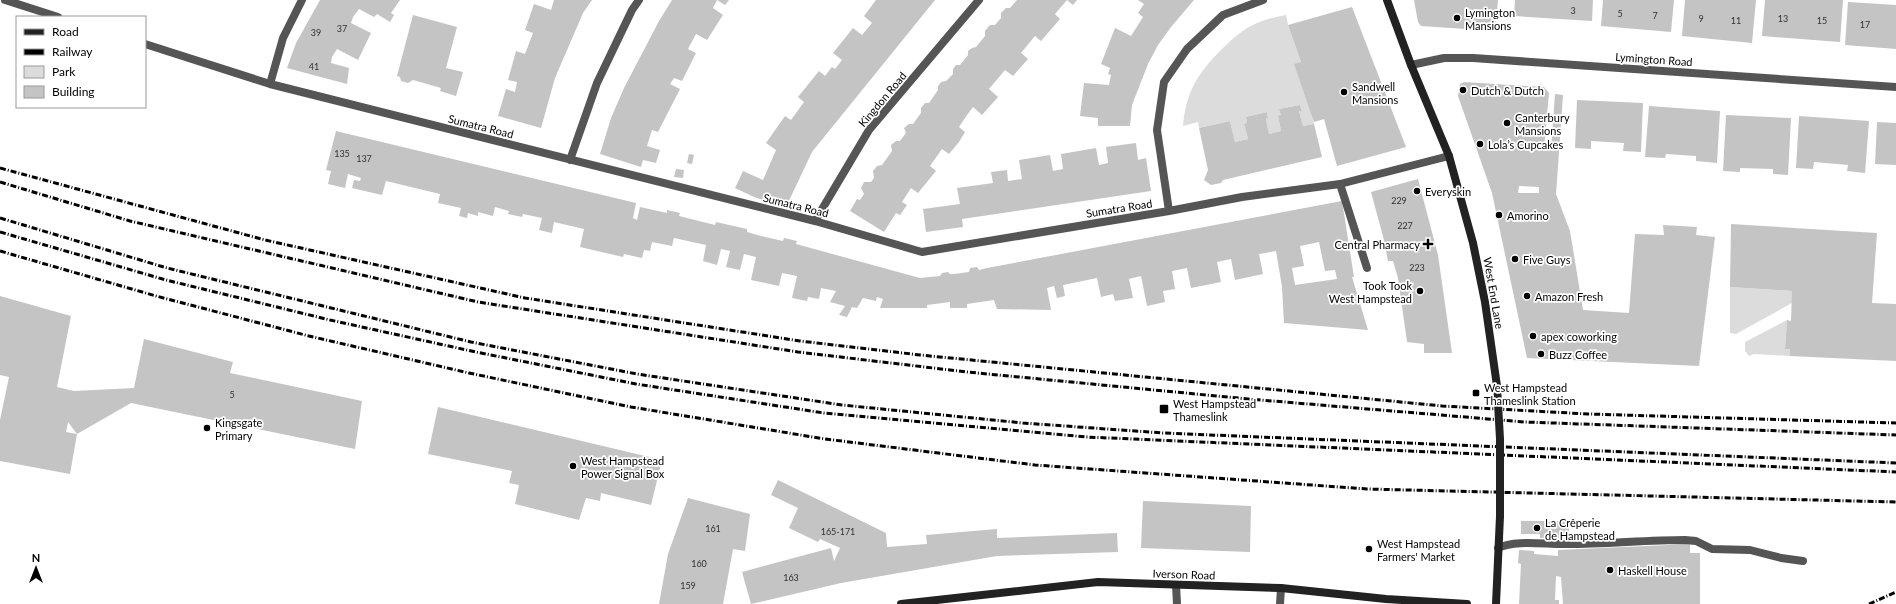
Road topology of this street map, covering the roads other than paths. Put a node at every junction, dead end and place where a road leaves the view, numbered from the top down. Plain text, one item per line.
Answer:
1 (5, 0) edge
2 (302, 0) edge
3 (639, 0) edge
4 (979, 0) edge
5 (1263, 0) edge
6 (1386, 0) edge
7 (55, 16) edge
8 (146, 44) edge
9 (1411, 65) junction
10 (270, 84) junction
11 (1896, 87) edge
12 (1449, 156) junction
13 (570, 160) junction
14 (1340, 184) junction
15 (1169, 211) junction
16 (814, 221) junction
17 (1367, 268) dead end
18 (1498, 548) junction
19 (1803, 562) dead end
20 (1176, 585) junction
21 (1281, 588) junction
22 (901, 604) edge
23 (1177, 604) edge
24 (1280, 604) edge
25 (1467, 604) edge
26 (1496, 604) edge

1 - 7 street
2 - 10 street
3 - 13 street
4 - 16 street, Kingdon Road
5 - 15 street
6 - 9 main road, West End Lane
8 - 10 street, Sumatra Road
9 - 11 street, Lymington Road
9 - 12 main road, West End Lane
10 - 13 street, Sumatra Road
12 - 14 street, Sumatra Road
12 - 18 main road, West End Lane, bridge
13 - 16 street, Sumatra Road
14 - 15 street, Sumatra Road
14 - 17 street
15 - 16 street, Sumatra Road
18 - 19 street
18 - 26 main road, West End Lane
20 - 21 main road, Iverson Road
20 - 22 main road, Iverson Road
20 - 23 street
21 - 24 street
21 - 25 main road, Iverson Road

